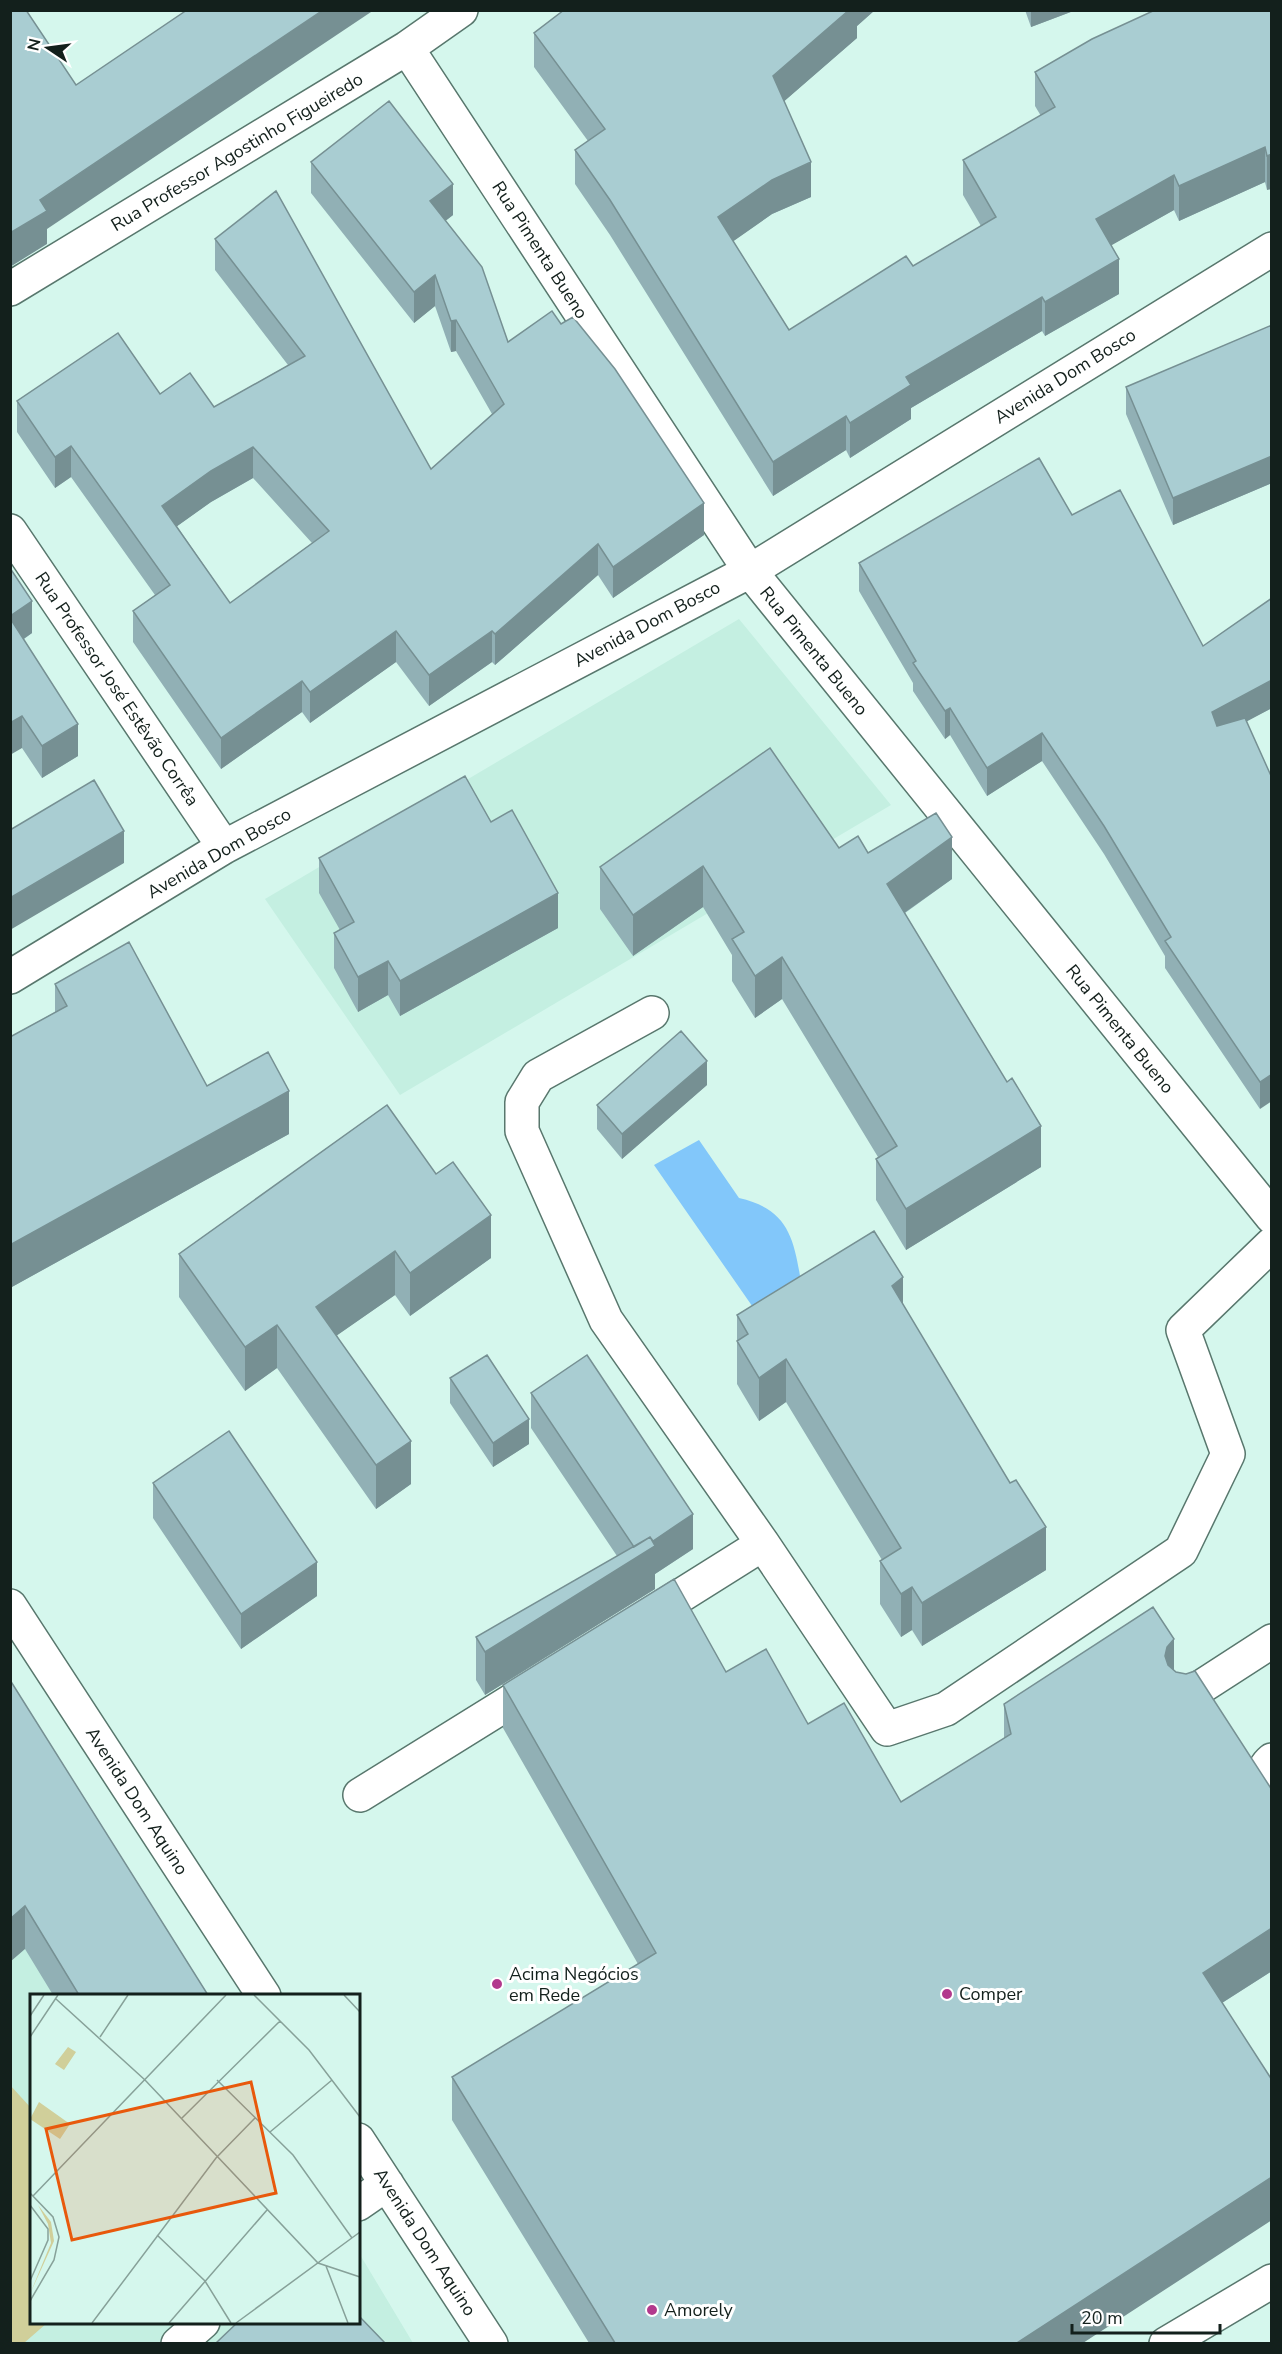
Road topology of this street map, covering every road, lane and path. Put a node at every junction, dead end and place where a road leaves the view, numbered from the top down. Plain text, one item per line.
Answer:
1 (461, 10) edge
2 (407, 48) junction
3 (1272, 249) edge
4 (10, 289) edge
5 (10, 531) edge
6 (750, 570) junction
7 (224, 847) junction
8 (10, 977) edge
9 (652, 1013) dead end
10 (1272, 1217) edge
11 (1272, 1244) edge
12 (763, 1544) junction
13 (10, 1606) edge
14 (622, 1632) edge
15 (1272, 1641) edge
16 (572, 1664) edge
17 (1184, 1698) edge
18 (360, 1796) dead end
19 (263, 1994) edge
20 (360, 2142) edge
21 (387, 2184) junction
22 (360, 2203) edge
23 (1272, 2282) edge
24 (201, 2324) edge
25 (178, 2343) edge
26 (491, 2343) edge
27 (1166, 2343) edge

1 - 2 street, Rua Professor Agostinho Figueiredo
2 - 4 street, Rua Professor Agostinho Figueiredo
2 - 6 street, Rua Pimenta Bueno
3 - 6 street, Avenida Dom Bosco
5 - 7 street, Rua Professor José Estêvão Corrêa
6 - 7 street, Avenida Dom Bosco
6 - 10 street, Rua Pimenta Bueno
7 - 8 street, Avenida Dom Bosco
9 - 12 street
11 - 12 street
12 - 14 street
13 - 19 street, Avenida Dom Aquino
15 - 17 street
16 - 18 street
20 - 21 street, Avenida Dom Aquino
21 - 22 street
21 - 26 street, Avenida Dom Aquino
23 - 27 street
24 - 25 street

